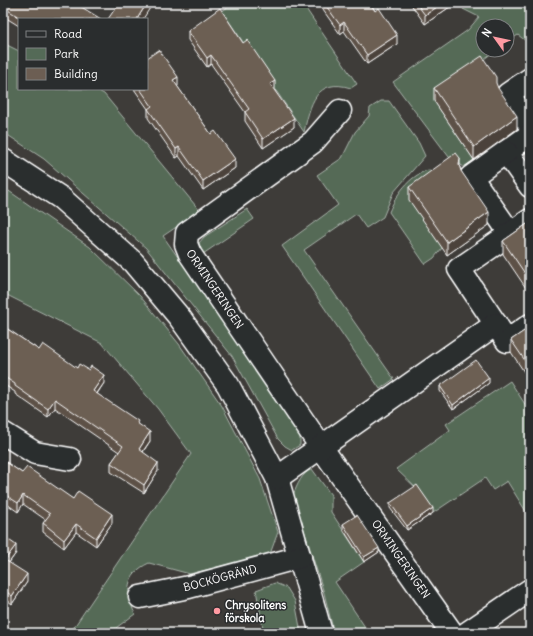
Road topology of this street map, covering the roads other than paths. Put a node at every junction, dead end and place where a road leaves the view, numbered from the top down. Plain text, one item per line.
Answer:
1 (530, 79) edge
2 (340, 110) dead end
3 (530, 125) edge
4 (530, 135) edge
5 (506, 152) junction
6 (3, 160) edge
7 (530, 186) edge
8 (530, 220) edge
9 (510, 234) junction
10 (496, 324) junction
11 (530, 325) edge
12 (3, 433) edge
13 (321, 447) junction
14 (70, 459) dead end
15 (277, 478) junction
16 (300, 556) junction
17 (530, 590) edge
18 (140, 597) dead end
19 (321, 633) edge
20 (452, 633) edge
21 (467, 633) edge

1 - 3 street
2 - 13 street, ORMINGERINGEN
4 - 5 street
5 - 7 street
5 - 9 street
6 - 15 street
8 - 9 street
9 - 10 street
10 - 11 street
10 - 13 street
12 - 14 street
13 - 15 street
13 - 20 street, ORMINGERINGEN
15 - 16 street
16 - 18 street, BOCKÖGRÄND
16 - 19 street
17 - 21 street

